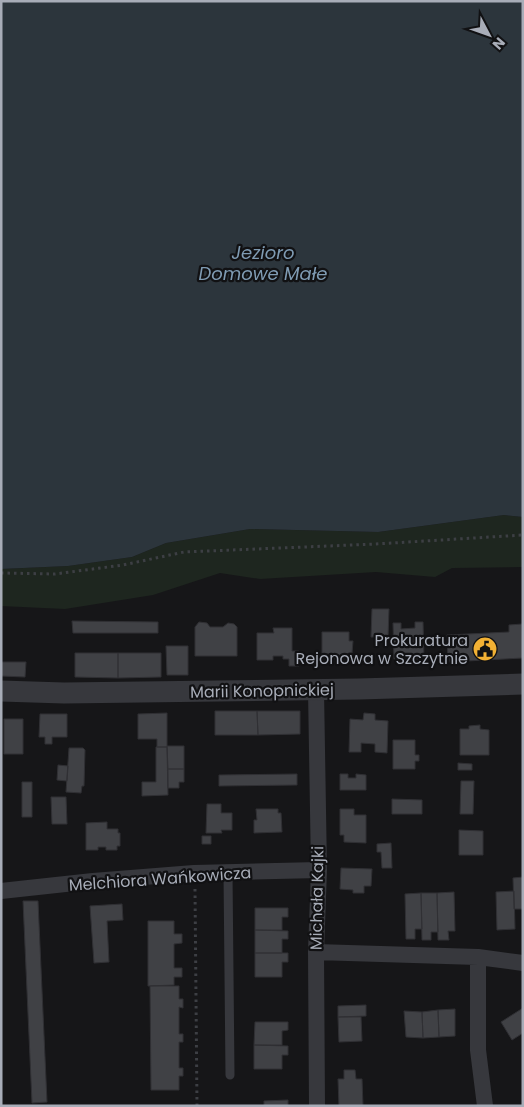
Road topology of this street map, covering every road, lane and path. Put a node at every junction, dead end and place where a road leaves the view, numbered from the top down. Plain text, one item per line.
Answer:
1 (523, 535) edge
2 (1, 573) edge
3 (523, 684) edge
4 (316, 690) junction
5 (1, 691) edge
6 (319, 870) junction
7 (194, 873) junction
8 (228, 873) junction
9 (1, 891) edge
10 (316, 952) junction
11 (478, 957) junction
12 (523, 963) edge
13 (230, 1075) dead end
14 (197, 1106) edge
15 (317, 1106) edge
16 (485, 1106) edge

1 - 2 path
3 - 4 street, Marii Konopnickiej
4 - 5 street, Marii Konopnickiej
4 - 6 street, Michała Kajki
6 - 8 street, Melchiora Wańkowicza
6 - 10 street, Michała Kajki
7 - 8 street, Melchiora Wańkowicza
7 - 9 street, Melchiora Wańkowicza
7 - 14 path
8 - 13 lane
10 - 11 street
10 - 15 street, Michała Kajki
11 - 12 street
11 - 16 street

